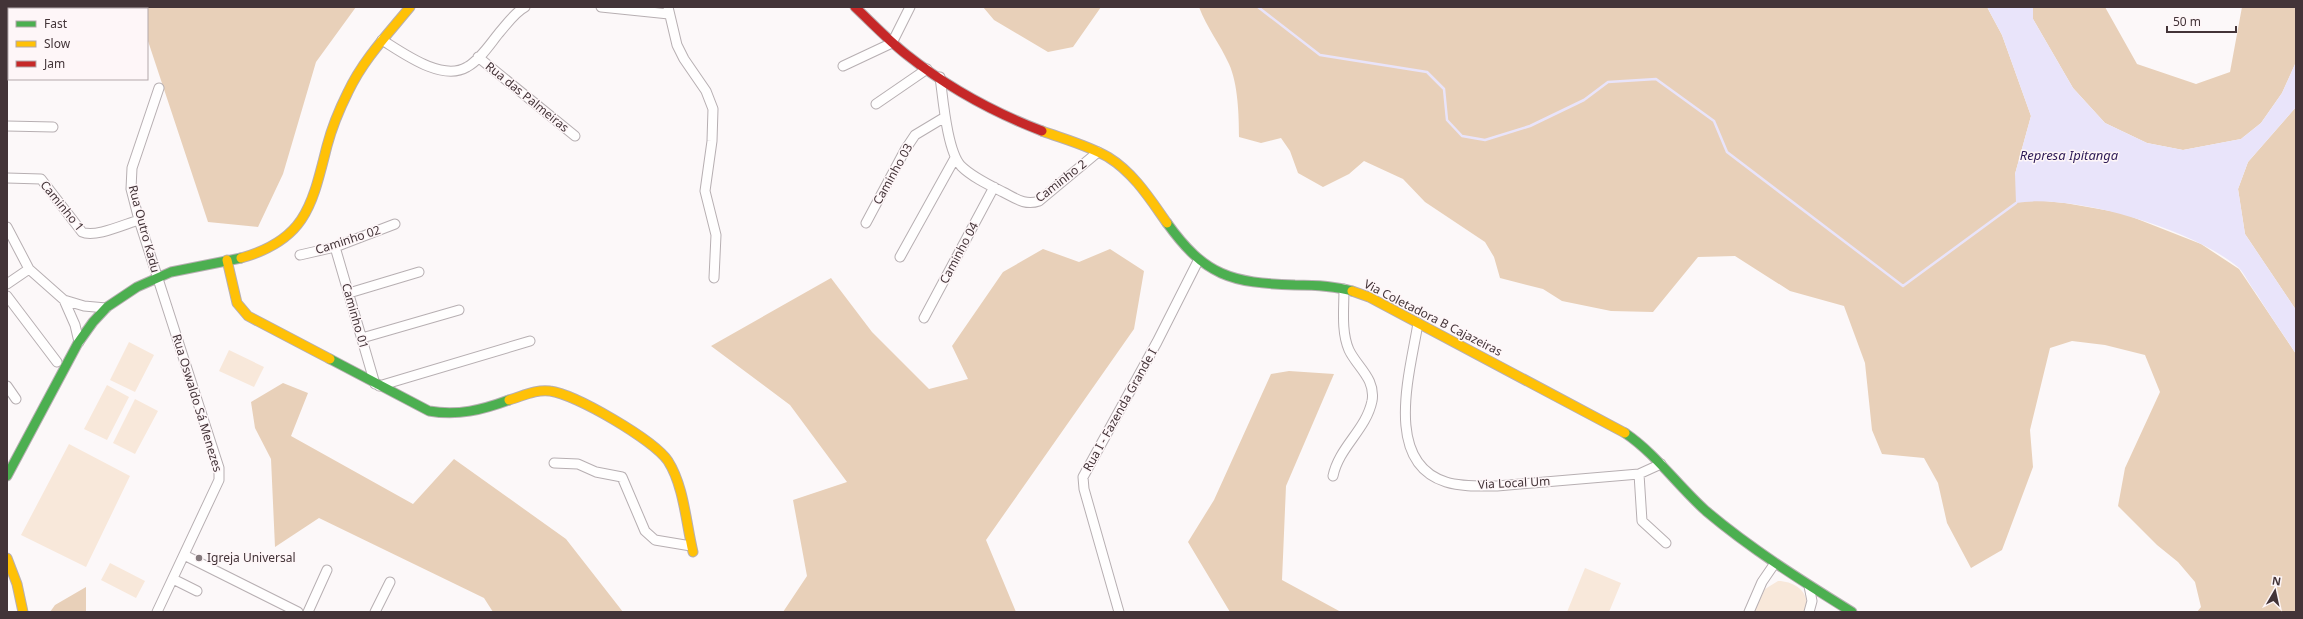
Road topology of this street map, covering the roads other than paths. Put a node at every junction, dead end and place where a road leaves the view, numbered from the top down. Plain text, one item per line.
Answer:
1 (410, 7) edge
2 (525, 7) edge
3 (601, 7) edge
4 (854, 7) edge
5 (910, 7) edge
6 (668, 11) edge
7 (382, 40) junction
8 (892, 43) junction
9 (478, 57) junction
10 (843, 66) dead end
11 (927, 69) junction
12 (940, 77) junction
13 (159, 88) dead end
14 (876, 104) dead end
15 (945, 117) junction
16 (7, 126) edge
17 (53, 127) dead end
18 (575, 136) dead end
19 (1098, 152) junction
20 (955, 158) junction
21 (7, 178) edge
22 (994, 187) junction
23 (139, 220) junction
24 (866, 222) dead end
25 (395, 224) dead end
26 (7, 227) edge
27 (335, 247) junction
28 (300, 254) dead end
29 (900, 257) dead end
30 (227, 260) junction
31 (1198, 261) junction
32 (29, 269) junction
33 (419, 272) dead end
34 (158, 278) junction
35 (714, 278) dead end
36 (7, 284) edge
37 (1344, 289) junction
38 (349, 293) junction
39 (7, 296) edge
40 (64, 300) junction
41 (106, 308) junction
42 (458, 310) dead end
43 (924, 318) dead end
44 (1418, 323) junction
45 (362, 338) junction
46 (530, 341) dead end
47 (79, 342) junction
48 (57, 362) dead end
49 (377, 385) junction
50 (7, 386) edge
51 (16, 399) dead end
52 (554, 462) dead end
53 (1661, 464) junction
54 (1639, 474) junction
55 (7, 476) edge
56 (1333, 476) dead end
57 (1666, 543) dead end
58 (692, 549) joint
59 (184, 555) junction
60 (7, 558) edge
61 (1775, 563) junction
62 (327, 570) dead end
63 (7, 574) edge
64 (172, 579) junction
65 (390, 582) dead end
66 (17, 584) junction
67 (1810, 586) junction
68 (197, 591) dead end
69 (23, 612) edge
70 (157, 612) edge
71 (298, 612) edge
72 (308, 612) edge
73 (375, 612) edge
74 (1120, 612) edge
75 (1749, 612) edge
76 (1809, 612) edge
77 (1852, 612) edge

1 - 7 main road
2 - 9 street, Rua das Palmeiras
3 - 6 street
4 - 8 main road, Via Coletadora B Cajazeiras
5 - 8 street
6 - 35 street
7 - 9 street
7 - 30 main road
8 - 10 street
8 - 11 main road, Via Coletadora B Cajazeiras
9 - 18 street, Rua das Palmeiras
11 - 12 main road, Via Coletadora B Cajazeiras
11 - 14 street
12 - 15 street
12 - 19 main road, Via Coletadora B Cajazeiras
13 - 23 street, Rua Outro Kadu
15 - 20 street
15 - 24 street, Caminho 03
16 - 17 street
19 - 22 street, Caminho 2
19 - 31 main road, Via Coletadora B Cajazeiras
20 - 22 street
20 - 29 street
21 - 23 street, Caminho 1
22 - 43 street, Caminho 04
23 - 34 street, Rua Outro Kadu
25 - 27 street, Caminho 02
26 - 32 street
27 - 28 street, Caminho 02
27 - 38 street, Caminho 01
30 - 34 main road
30 - 49 main road
31 - 37 main road, Via Coletadora B Cajazeiras
31 - 74 street, Rua I - Fazenda Grande I
32 - 36 street
32 - 40 street
33 - 38 street
34 - 41 main road
34 - 59 street, Rua Oswaldo Sá Menezes
37 - 44 main road, Via Coletadora B Cajazeiras
37 - 56 street
38 - 45 street, Caminho 01
39 - 48 street
40 - 41 street
40 - 47 street
41 - 47 main road
42 - 45 street
44 - 53 main road, Via Coletadora B Cajazeiras
44 - 54 street, Via Local Um
45 - 49 street, Caminho 01
46 - 49 street
47 - 55 main road
49 - 58 main road
50 - 51 street
52 - 58 street
53 - 54 street, Via Local Um
53 - 61 main road, Via Coletadora B Cajazeiras
54 - 57 street
59 - 64 street, Rua Oswaldo Sá Menezes
59 - 71 street
60 - 66 main road
61 - 67 main road, Via Coletadora B Cajazeiras
61 - 75 street
62 - 72 street
63 - 66 main road
64 - 68 street
64 - 70 street, Rua Oswaldo Sá Menezes
65 - 73 street
66 - 69 main road
67 - 76 street
67 - 77 main road, Via Coletadora B Cajazeiras

